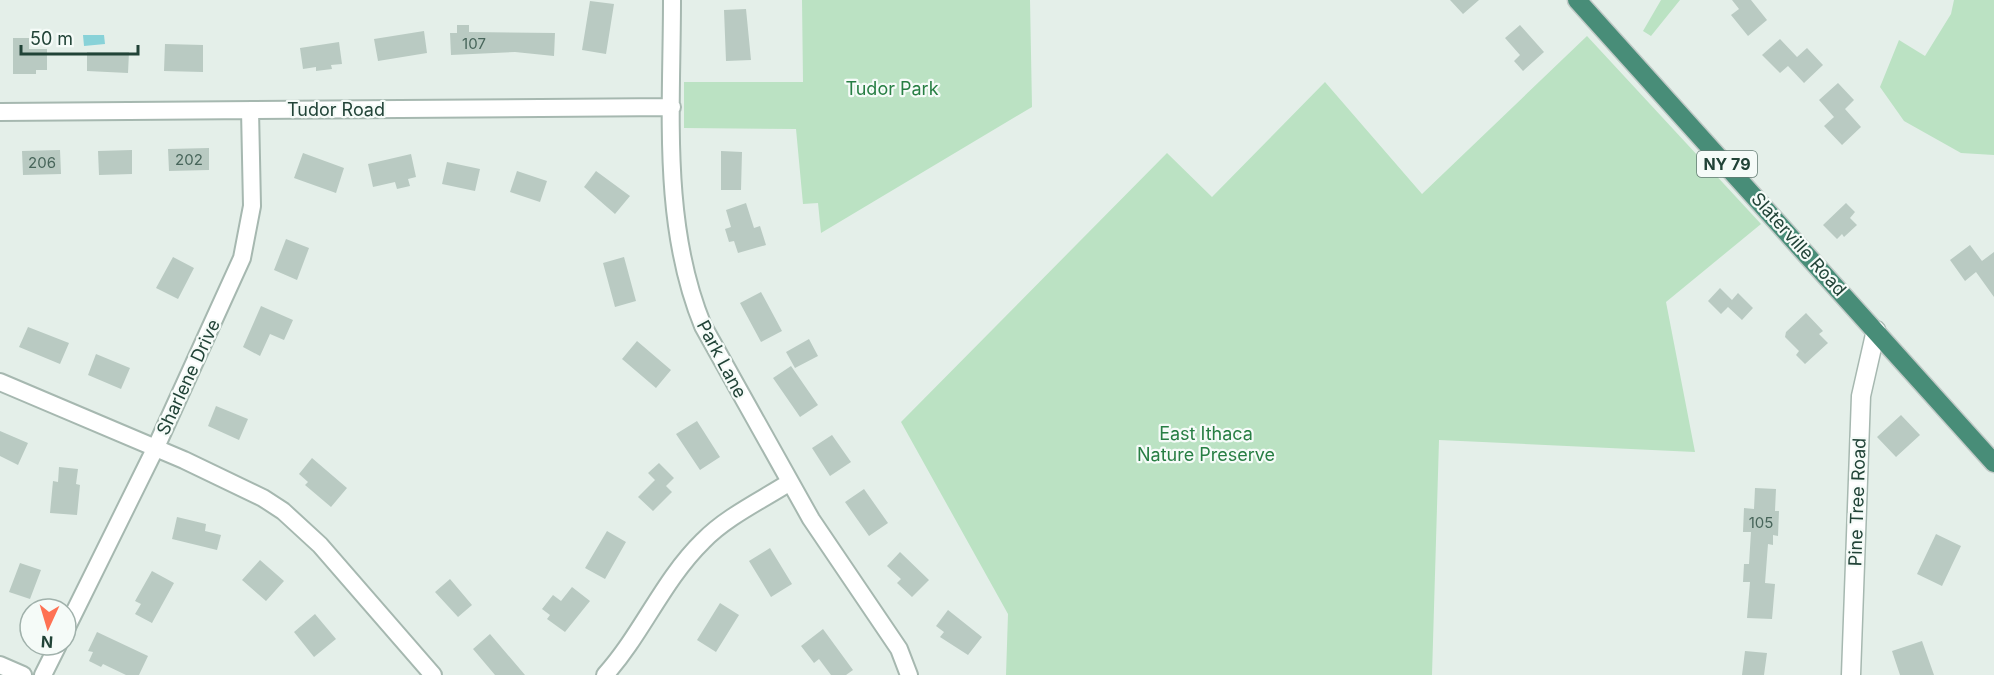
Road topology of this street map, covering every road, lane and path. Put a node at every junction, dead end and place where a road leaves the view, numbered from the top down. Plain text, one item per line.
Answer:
1 (672, 0) edge
2 (1577, 0) edge
3 (672, 107) junction
4 (250, 110) junction
5 (0, 112) edge
6 (1875, 330) junction
7 (0, 382) edge
8 (156, 447) junction
9 (1994, 463) edge
10 (790, 482) junction
11 (78, 605) edge
12 (52, 657) edge
13 (0, 665) edge
14 (23, 675) edge
15 (43, 675) edge
16 (434, 675) edge
17 (605, 675) edge
18 (909, 675) edge
19 (1851, 675) edge

1 - 3 street, Park Lane
2 - 6 highway, Slaterville Road / NY 79
3 - 4 street, Tudor Road
3 - 10 street, Park Lane
4 - 5 street, Tudor Road
4 - 8 street, Sharlene Drive
6 - 9 highway, Slaterville Road / NY 79
6 - 19 street, Pine Tree Road
7 - 8 street
8 - 11 street, Sharlene Drive
8 - 16 street
10 - 17 street
10 - 18 street, Park Lane
12 - 15 street
13 - 14 street

